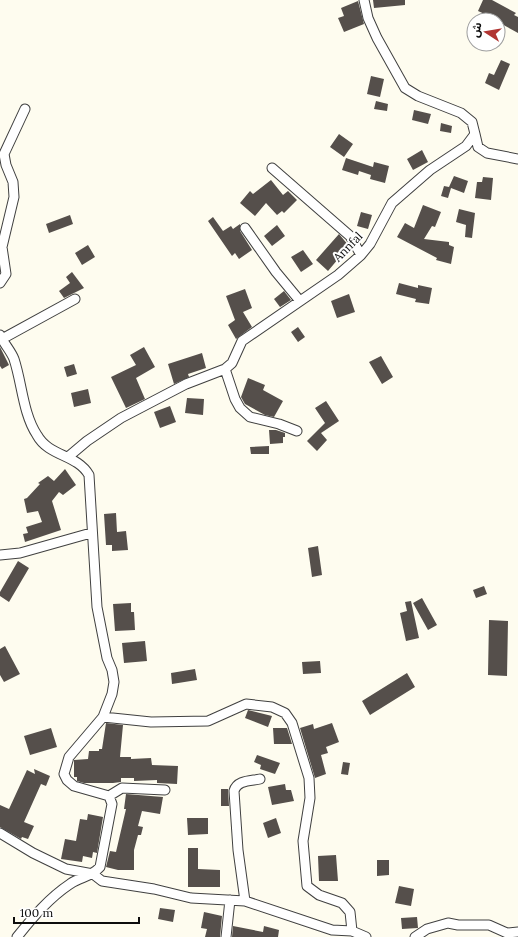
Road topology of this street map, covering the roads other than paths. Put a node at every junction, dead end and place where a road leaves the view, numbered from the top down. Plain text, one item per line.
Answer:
1 (364, 0) edge
2 (25, 109) dead end
3 (475, 134) junction
4 (518, 159) edge
5 (272, 168) dead end
6 (245, 228) dead end
7 (361, 255) junction
8 (0, 283) edge
9 (75, 299) dead end
10 (300, 301) junction
11 (1, 337) edge
12 (225, 370) junction
13 (298, 432) dead end
14 (68, 457) junction
15 (91, 533) junction
16 (0, 555) edge
17 (103, 717) junction
18 (260, 779) dead end
19 (165, 790) dead end
20 (108, 796) junction
21 (0, 833) edge
22 (93, 874) junction
23 (230, 900) junction
24 (245, 901) junction
25 (352, 931) junction
26 (518, 932) edge
27 (338, 934) edge
28 (17, 937) edge
29 (226, 937) edge
30 (366, 937) edge
31 (415, 937) edge

1 - 3 street
2 - 8 street
3 - 4 street
3 - 7 street, Annfal
5 - 7 street
6 - 10 street
7 - 10 street, Annfal
9 - 11 street
10 - 12 street, Annfal
11 - 14 street
12 - 13 street
12 - 14 street
14 - 15 street
15 - 16 street
15 - 17 street
17 - 20 street
17 - 25 street
18 - 24 street
19 - 20 street
20 - 22 street
21 - 22 street
22 - 23 street
22 - 28 street
23 - 24 street
23 - 29 street
24 - 27 street
25 - 27 street
25 - 30 street
26 - 31 street

